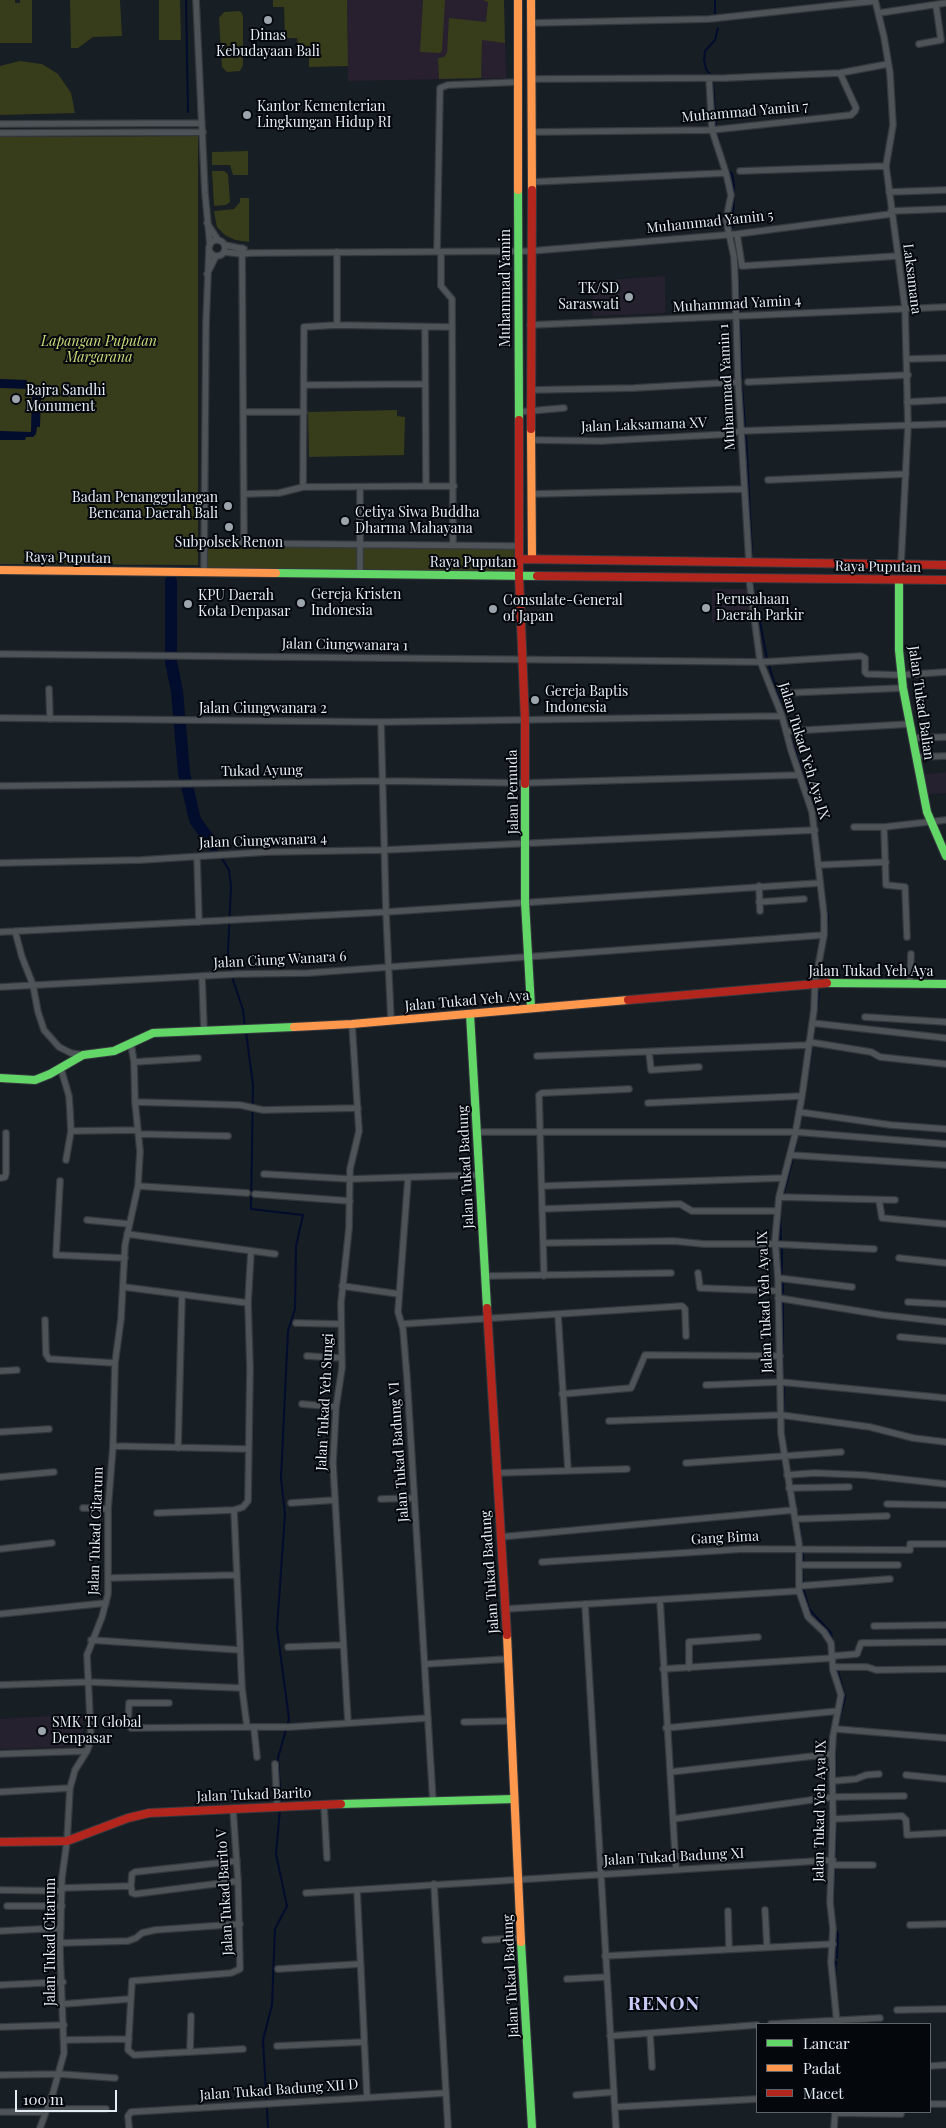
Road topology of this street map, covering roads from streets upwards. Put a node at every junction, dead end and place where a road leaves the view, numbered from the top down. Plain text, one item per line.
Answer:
1 (196, 0) edge
2 (518, 0) edge
3 (531, 0) edge
4 (875, 1) edge
5 (946, 3) edge
6 (936, 5) junction
7 (879, 13) junction
8 (531, 23) junction
9 (919, 44) dead end
10 (888, 64) junction
11 (532, 70) junction
12 (519, 71) junction
13 (840, 73) junction
14 (709, 78) junction
15 (532, 79) junction
16 (519, 82) junction
17 (202, 123) junction
18 (0, 124) edge
19 (712, 130) junction
20 (0, 132) edge
21 (203, 132) junction
22 (532, 132) junction
23 (886, 166) junction
24 (740, 171) dead end
25 (726, 173) junction
26 (532, 182) junction
27 (946, 190) edge
28 (888, 192) junction
29 (946, 209) edge
30 (891, 213) junction
31 (207, 223) junction
32 (728, 234) junction
33 (737, 234) junction
34 (218, 240) junction
35 (225, 245) junction
36 (210, 247) junction
37 (531, 250) junction
38 (242, 251) junction
39 (520, 251) junction
40 (224, 252) junction
41 (337, 252) junction
42 (439, 252) junction
43 (216, 256) junction
44 (897, 256) junction
45 (207, 274) junction
46 (946, 307) edge
47 (904, 308) junction
48 (736, 317) junction
49 (337, 325) junction
50 (530, 325) junction
51 (425, 327) junction
52 (452, 327) junction
53 (946, 358) edge
54 (907, 359) junction
55 (908, 375) junction
56 (738, 382) junction
57 (748, 382) dead end
58 (425, 384) junction
59 (304, 385) junction
60 (531, 390) junction
61 (946, 400) edge
62 (908, 402) junction
63 (564, 408) dead end
64 (531, 410) junction
65 (244, 412) junction
66 (304, 412) junction
67 (518, 412) junction
68 (946, 424) edge
69 (908, 426) junction
70 (741, 431) junction
71 (531, 440) junction
72 (906, 474) junction
73 (768, 480) dead end
74 (426, 486) junction
75 (454, 486) junction
76 (303, 487) junction
77 (360, 487) junction
78 (744, 489) junction
79 (244, 494) junction
80 (532, 494) junction
81 (204, 543) junction
82 (244, 544) junction
83 (360, 544) junction
84 (454, 545) junction
85 (519, 546) junction
86 (519, 559) junction
87 (532, 559) junction
88 (606, 560) junction
89 (749, 562) junction
90 (832, 563) junction
91 (901, 564) junction
92 (946, 564) edge
93 (0, 570) edge
94 (204, 572) junction
95 (360, 574) junction
96 (519, 576) junction
97 (606, 576) junction
98 (749, 578) junction
99 (832, 579) junction
100 (899, 580) junction
101 (946, 580) edge
102 (0, 654) edge
103 (524, 659) junction
104 (766, 662) junction
105 (946, 672) edge
106 (902, 675) junction
107 (903, 688) junction
108 (49, 689) dead end
109 (785, 692) dead end
110 (782, 716) junction
111 (0, 718) edge
112 (50, 719) junction
113 (525, 720) junction
114 (381, 722) junction
115 (910, 724) junction
116 (790, 731) dead end
117 (946, 737) edge
118 (912, 738) junction
119 (946, 756) edge
120 (916, 758) junction
121 (799, 776) junction
122 (383, 781) junction
123 (525, 782) junction
124 (0, 786) edge
125 (946, 820) edge
126 (930, 821) junction
127 (854, 826) dead end
128 (884, 827) junction
129 (815, 830) junction
130 (526, 842) junction
131 (384, 850) junction
132 (946, 856) edge
133 (197, 857) junction
134 (886, 862) junction
135 (0, 863) edge
136 (818, 865) junction
137 (820, 882) junction
138 (759, 886) junction
139 (804, 899) dead end
140 (525, 902) junction
141 (760, 902) junction
142 (760, 911) dead end
143 (386, 912) junction
144 (199, 922) junction
145 (15, 931) junction
146 (0, 932) edge
147 (824, 935) junction
148 (907, 937) dead end
149 (911, 954) dead end
150 (528, 956) junction
151 (389, 966) junction
152 (202, 977) junction
153 (910, 982) junction
154 (815, 983) junction
155 (946, 984) edge
156 (34, 985) junction
157 (0, 986) edge
158 (531, 1008) junction
159 (470, 1014) junction
160 (865, 1017) dead end
161 (392, 1020) junction
162 (946, 1022) edge
163 (812, 1023) junction
164 (352, 1024) junction
165 (204, 1030) junction
166 (946, 1038) edge
167 (131, 1044) junction
168 (809, 1044) junction
169 (649, 1052) junction
170 (84, 1054) junction
171 (538, 1056) dead end
172 (198, 1058) dead end
173 (134, 1062) junction
174 (946, 1064) edge
175 (699, 1067) dead end
176 (61, 1068) junction
177 (0, 1078) edge
178 (629, 1089) dead end
179 (802, 1096) junction
180 (135, 1102) junction
181 (648, 1103) dead end
182 (358, 1108) junction
183 (799, 1112) junction
184 (946, 1129) edge
185 (70, 1131) junction
186 (138, 1132) junction
187 (476, 1132) junction
188 (796, 1132) junction
189 (6, 1133) dead end
190 (540, 1133) junction
191 (228, 1136) dead end
192 (946, 1144) edge
193 (790, 1155) junction
194 (66, 1160) dead end
195 (946, 1165) edge
196 (264, 1174) dead end
197 (479, 1176) junction
198 (0, 1178) edge
199 (408, 1178) junction
200 (784, 1178) junction
201 (350, 1180) junction
202 (60, 1181) dead end
203 (138, 1186) junction
204 (542, 1186) junction
205 (248, 1193) dead end
206 (255, 1194) dead end
207 (779, 1196) junction
208 (878, 1200) junction
209 (895, 1200) dead end
210 (350, 1201) junction
211 (542, 1209) junction
212 (776, 1211) junction
213 (87, 1220) dead end
214 (129, 1224) junction
215 (946, 1224) edge
216 (127, 1234) junction
217 (544, 1244) junction
218 (776, 1244) junction
219 (874, 1249) dead end
220 (251, 1251) junction
221 (276, 1254) dead end
222 (125, 1258) junction
223 (900, 1258) dead end
224 (946, 1263) edge
225 (671, 1273) dead end
226 (698, 1273) dead end
227 (485, 1276) junction
228 (544, 1276) junction
229 (778, 1278) junction
230 (342, 1286) junction
231 (124, 1287) junction
232 (852, 1287) dead end
233 (399, 1294) junction
234 (778, 1294) junction
235 (182, 1295) junction
236 (908, 1302) dead end
237 (248, 1303) junction
238 (946, 1304) edge
239 (558, 1314) junction
240 (487, 1318) junction
241 (45, 1320) dead end
242 (946, 1322) edge
243 (296, 1323) dead end
244 (341, 1324) junction
245 (402, 1324) junction
246 (686, 1336) dead end
247 (900, 1337) dead end
248 (946, 1341) edge
249 (307, 1356) dead end
250 (780, 1356) junction
251 (342, 1358) junction
252 (115, 1363) junction
253 (17, 1370) dead end
254 (0, 1371) edge
255 (780, 1382) junction
256 (706, 1385) dead end
257 (562, 1394) junction
258 (946, 1398) edge
259 (302, 1404) dead end
260 (336, 1408) junction
261 (781, 1415) junction
262 (609, 1421) dead end
263 (49, 1429) dead end
264 (0, 1432) edge
265 (946, 1442) edge
266 (112, 1446) junction
267 (178, 1448) junction
268 (248, 1448) junction
269 (841, 1452) dead end
270 (783, 1456) junction
271 (686, 1463) dead end
272 (628, 1469) dead end
273 (568, 1470) junction
274 (54, 1472) dead end
275 (496, 1473) junction
276 (787, 1475) junction
277 (0, 1477) edge
278 (946, 1484) edge
279 (848, 1487) dead end
280 (790, 1488) junction
281 (414, 1498) junction
282 (381, 1499) dead end
283 (335, 1500) junction
284 (291, 1503) dead end
285 (887, 1504) dead end
286 (946, 1505) edge
287 (83, 1508) dead end
288 (108, 1509) junction
289 (234, 1510) junction
290 (794, 1510) junction
291 (157, 1513) dead end
292 (887, 1516) dead end
293 (796, 1519) junction
294 (500, 1537) junction
295 (52, 1542) dead end
296 (946, 1544) edge
297 (800, 1548) junction
298 (0, 1549) edge
299 (542, 1562) dead end
300 (800, 1565) junction
301 (898, 1565) dead end
302 (237, 1575) junction
303 (108, 1578) junction
304 (890, 1579) dead end
305 (799, 1589) junction
306 (660, 1600) junction
307 (106, 1603) junction
308 (585, 1604) junction
309 (504, 1609) junction
310 (0, 1614) edge
311 (946, 1625) edge
312 (874, 1626) dead end
313 (758, 1637) dead end
314 (91, 1640) junction
315 (946, 1642) edge
316 (343, 1645) junction
317 (288, 1648) dead end
318 (240, 1650) junction
319 (833, 1657) junction
320 (508, 1659) junction
321 (426, 1664) junction
322 (833, 1667) junction
323 (689, 1668) junction
324 (663, 1669) junction
325 (946, 1669) edge
326 (88, 1682) junction
327 (0, 1685) edge
328 (242, 1688) junction
329 (170, 1703) dead end
330 (838, 1711) junction
331 (428, 1718) junction
332 (511, 1721) junction
333 (464, 1722) dead end
334 (348, 1723) junction
335 (247, 1727) junction
336 (254, 1728) junction
337 (666, 1728) junction
338 (836, 1729) junction
339 (946, 1738) edge
340 (87, 1751) junction
341 (0, 1754) edge
342 (832, 1754) junction
343 (257, 1757) dead end
344 (275, 1764) dead end
345 (670, 1772) junction
346 (879, 1774) dead end
347 (906, 1776) dead end
348 (833, 1780) junction
349 (946, 1780) edge
350 (70, 1788) junction
351 (0, 1792) edge
352 (904, 1796) dead end
353 (833, 1797) junction
354 (514, 1800) junction
355 (433, 1802) junction
356 (324, 1805) junction
357 (281, 1806) junction
358 (233, 1809) junction
359 (673, 1819) junction
360 (833, 1819) junction
361 (946, 1833) edge
362 (67, 1840) junction
363 (0, 1842) edge
364 (327, 1858) dead end
365 (237, 1861) junction
366 (833, 1862) junction
367 (873, 1865) dead end
368 (676, 1870) junction
369 (602, 1873) junction
370 (517, 1879) junction
371 (238, 1882) junction
372 (434, 1884) junction
373 (131, 1886) junction
374 (62, 1889) junction
375 (0, 1890) edge
376 (357, 1890) junction
377 (306, 1893) dead end
378 (7, 1906) dead end
379 (62, 1906) junction
380 (764, 1910) dead end
381 (728, 1911) dead end
382 (240, 1924) junction
383 (946, 1924) edge
384 (910, 1925) dead end
385 (61, 1928) junction
386 (0, 1931) edge
387 (521, 1938) junction
388 (485, 1940) dead end
389 (61, 1943) junction
390 (833, 1944) junction
391 (767, 1946) junction
392 (730, 1949) junction
393 (605, 1956) junction
394 (360, 1964) junction
395 (278, 1969) dead end
396 (607, 1977) junction
397 (567, 1979) dead end
398 (62, 1982) junction
399 (0, 1984) edge
400 (130, 1999) junction
401 (63, 2004) junction
402 (946, 2008) edge
403 (897, 2010) dead end
404 (191, 2016) dead end
405 (880, 2018) dead end
406 (837, 2022) edge
407 (804, 2023) edge
408 (64, 2025) junction
409 (756, 2025) edge
410 (0, 2027) edge
411 (650, 2033) junction
412 (610, 2036) junction
413 (129, 2039) junction
414 (65, 2040) junction
415 (364, 2042) junction
416 (277, 2046) dead end
417 (243, 2048) dead end
418 (190, 2052) junction
419 (946, 2065) edge
420 (931, 2066) edge
421 (652, 2067) dead end
422 (59, 2074) junction
423 (0, 2075) edge
424 (115, 2078) dead end
425 (614, 2092) junction
426 (446, 2093) junction
427 (576, 2095) dead end
428 (367, 2097) junction
429 (756, 2099) edge
430 (931, 2104) edge
431 (946, 2104) edge
432 (615, 2107) junction
433 (106, 2109) dead end
434 (46, 2110) junction
435 (0, 2112) edge
436 (835, 2113) edge
437 (868, 2113) edge
438 (902, 2114) dead end
439 (40, 2128) edge
440 (129, 2128) edge
441 (448, 2128) edge
442 (532, 2128) edge
443 (616, 2128) edge
444 (834, 2128) edge

1 - 17 street
2 - 12 street, Muhammad Yamin
3 - 8 street, Muhammad Yamin
4 - 7 street, Laksamana
4 - 8 street
5 - 6 street
6 - 7 street
6 - 9 street
7 - 10 street, Laksamana
8 - 11 street, Muhammad Yamin
10 - 13 street
10 - 23 street, Laksamana
11 - 12 street
11 - 15 street, Muhammad Yamin
12 - 16 street, Muhammad Yamin
13 - 14 street
13 - 19 street, Muhammad Yamin 7
14 - 15 street
14 - 19 street, Muhammad Yamin 1
15 - 22 street, Muhammad Yamin
16 - 39 street, Muhammad Yamin
16 - 42 street
17 - 18 street
17 - 21 street
19 - 22 street, Muhammad Yamin 7
19 - 25 street, Muhammad Yamin 1
20 - 21 street
21 - 31 street
22 - 26 street, Muhammad Yamin
23 - 24 street
23 - 28 street, Laksamana
25 - 26 street
25 - 32 street, Muhammad Yamin 1
26 - 37 street, Muhammad Yamin
27 - 28 street
28 - 30 street, Laksamana
29 - 30 street, Muhammad Yamin 5
30 - 33 street, Muhammad Yamin 5
30 - 44 street, Laksamana
31 - 34 street
31 - 36 street
32 - 33 street, Muhammad Yamin 5
32 - 37 street, Muhammad Yamin 5
32 - 48 street, Muhammad Yamin 1
33 - 44 street
34 - 35 street
34 - 36 street
35 - 38 street
35 - 40 street
36 - 43 street
36 - 45 street
37 - 39 street, Muhammad Yamin 5
37 - 50 street, Muhammad Yamin
38 - 40 street
38 - 41 street, Muhammad Yamin 5
38 - 65 street
39 - 42 street, Muhammad Yamin 5
39 - 67 street, Muhammad Yamin
40 - 43 street
41 - 42 street, Muhammad Yamin 5
41 - 49 street
42 - 52 street
43 - 45 street
44 - 47 street, Laksamana
45 - 81 street
46 - 47 street, Muhammad Yamin 4
47 - 48 street, Muhammad Yamin 4
47 - 54 street, Laksamana
48 - 50 street, Muhammad Yamin 4
48 - 56 street, Muhammad Yamin 1
49 - 51 street
49 - 59 street
50 - 60 street, Muhammad Yamin
51 - 52 street
51 - 58 street
52 - 75 street
53 - 54 street
54 - 55 street, Laksamana
55 - 57 street
55 - 62 street, Laksamana
56 - 60 street
56 - 70 street, Muhammad Yamin 1
58 - 59 street
58 - 74 street
59 - 66 street
60 - 64 street, Muhammad Yamin
61 - 62 street
62 - 69 street, Laksamana
63 - 64 street
64 - 67 street
64 - 71 street, Muhammad Yamin
65 - 66 street
65 - 79 street
66 - 76 street
67 - 85 street, Muhammad Yamin
68 - 69 street, Jalan Laksamana XV
69 - 70 street, Jalan Laksamana XV
69 - 72 street, Laksamana
70 - 71 street, Jalan Laksamana XV
70 - 78 street, Muhammad Yamin 1
71 - 80 street, Muhammad Yamin
72 - 73 street
72 - 91 street, Laksamana
74 - 75 street
74 - 77 street
75 - 84 street
76 - 77 street
76 - 79 street
77 - 83 street
78 - 80 street
78 - 89 street, Muhammad Yamin 1
79 - 82 street
80 - 87 street, Muhammad Yamin
81 - 82 street
81 - 94 street
82 - 83 street
83 - 84 street
83 - 95 street
84 - 85 street
85 - 86 street, Muhammad Yamin
86 - 87 street, Raya Puputan
86 - 96 street, Muhammad Yamin
87 - 88 street, Raya Puputan
88 - 89 street, Raya Puputan
88 - 97 street
89 - 90 street, Raya Puputan
90 - 91 street, Raya Puputan
90 - 99 street
91 - 92 street, Raya Puputan
93 - 94 street, Raya Puputan
94 - 95 street, Raya Puputan
95 - 96 street, Raya Puputan
96 - 97 street, Raya Puputan
96 - 103 street, Jalan Pemuda
97 - 98 street, Raya Puputan
98 - 99 street, Raya Puputan
98 - 104 street, Jalan Tukad Yeh Aya IX
99 - 100 street, Raya Puputan
100 - 101 street, Raya Puputan
100 - 106 street, Jalan Tukad Balian
102 - 103 street, Jalan Ciungwanara 1
103 - 104 street, Jalan Ciungwanara 1
103 - 113 street, Jalan Pemuda
104 - 106 street, Jalan Ciungwanara 1
104 - 110 street, Jalan Tukad Yeh Aya IX
105 - 106 street
106 - 107 street, Jalan Tukad Balian
107 - 109 street
107 - 115 street, Jalan Tukad Balian
108 - 112 street
110 - 113 street, Jalan Ciungwanara 2
110 - 121 street, Jalan Tukad Yeh Aya IX
111 - 112 street, Jalan Ciungwanara 2
112 - 114 street, Jalan Ciungwanara 2
113 - 114 street, Jalan Ciungwanara 2
113 - 123 street, Jalan Pemuda
114 - 122 street
115 - 116 street
115 - 118 street, Jalan Tukad Balian
117 - 118 street
118 - 120 street, Jalan Tukad Balian
119 - 120 street
120 - 126 street, Jalan Tukad Balian
121 - 123 street, Tukad Ayung
121 - 129 street, Jalan Tukad Yeh Aya IX
122 - 123 street, Tukad Ayung
122 - 124 street, Tukad Ayung
122 - 131 street
123 - 130 street, Jalan Pemuda
125 - 126 street
126 - 128 street
126 - 132 street, Jalan Tukad Balian
127 - 128 street
128 - 134 street
129 - 130 street, Jalan Ciungwanara 4
129 - 136 street, Jalan Tukad Yeh Aya IX
130 - 131 street, Jalan Ciungwanara 4
130 - 140 street, Jalan Pemuda
131 - 133 street, Jalan Ciungwanara 4
131 - 143 street
133 - 135 street, Jalan Ciungwanara 4
133 - 144 street
134 - 136 street
134 - 148 street
136 - 137 street, Jalan Tukad Yeh Aya IX
137 - 138 street
137 - 147 street, Jalan Tukad Yeh Aya IX
138 - 140 street
138 - 141 street
139 - 141 street
140 - 143 street
140 - 150 street, Jalan Pemuda
141 - 142 street
143 - 144 street
143 - 151 street
144 - 145 street
145 - 146 street
145 - 156 street
147 - 150 street, Jalan Ciung Wanara 6
147 - 154 street, Jalan Tukad Yeh Aya IX
149 - 153 street
150 - 151 street, Jalan Ciung Wanara 6
150 - 158 street, Jalan Pemuda
151 - 152 street, Jalan Ciung Wanara 6
151 - 161 street
152 - 156 street, Jalan Ciung Wanara 6
152 - 165 street
153 - 154 street, Jalan Tukad Yeh Aya
153 - 155 street, Jalan Tukad Yeh Aya
154 - 158 street, Jalan Tukad Yeh Aya
154 - 163 street, Jalan Tukad Yeh Aya IX
156 - 157 street, Jalan Ciung Wanara 6
156 - 170 street
158 - 159 street, Jalan Tukad Yeh Aya
159 - 161 street, Jalan Tukad Yeh Aya
159 - 187 street, Jalan Tukad Badung
160 - 162 street
161 - 164 street, Jalan Tukad Yeh Aya
163 - 166 street
163 - 168 street, Jalan Tukad Yeh Aya IX
164 - 165 street, Jalan Tukad Yeh Aya
164 - 182 street, Jalan Tukad Yeh Sungi
165 - 167 street, Jalan Tukad Yeh Aya
167 - 170 street, Jalan Tukad Yeh Aya
167 - 173 street, Jalan Tukad Citarum
168 - 169 street
168 - 174 street
168 - 179 street, Jalan Tukad Yeh Aya IX
169 - 171 street
169 - 175 street
170 - 176 street, Jalan Tukad Yeh Aya
172 - 173 street
173 - 180 street, Jalan Tukad Citarum
176 - 177 street, Jalan Tukad Yeh Aya
176 - 185 street
178 - 190 street
179 - 181 street
179 - 183 street, Jalan Tukad Yeh Aya IX
180 - 182 street
180 - 186 street, Jalan Tukad Citarum
182 - 201 street, Jalan Tukad Yeh Sungi
183 - 184 street
183 - 188 street, Jalan Tukad Yeh Aya IX
185 - 186 street
185 - 194 street
186 - 191 street
186 - 203 street, Jalan Tukad Citarum
187 - 190 street
187 - 197 street, Jalan Tukad Badung
188 - 190 street
188 - 192 street
188 - 193 street, Jalan Tukad Yeh Aya IX
189 - 198 street
190 - 204 street
193 - 195 street
193 - 200 street, Jalan Tukad Yeh Aya IX
196 - 201 street
197 - 199 street
197 - 227 street, Jalan Tukad Badung
199 - 201 street
199 - 233 street, Jalan Tukad Badung VI
200 - 204 street
200 - 207 street, Jalan Tukad Yeh Aya IX
201 - 210 street, Jalan Tukad Yeh Sungi
202 - 222 street
203 - 205 street
203 - 214 street, Jalan Tukad Citarum
204 - 211 street
206 - 210 street
207 - 208 street
207 - 212 street, Jalan Tukad Yeh Aya IX
208 - 209 street
208 - 215 street
210 - 230 street, Jalan Tukad Yeh Sungi
211 - 212 street
211 - 217 street
212 - 218 street, Jalan Tukad Yeh Aya IX
213 - 214 street
214 - 216 street, Jalan Tukad Citarum
216 - 220 street
216 - 222 street, Jalan Tukad Citarum
217 - 218 street
217 - 228 street
218 - 219 street
218 - 229 street, Jalan Tukad Yeh Aya IX
220 - 221 street
220 - 237 street
222 - 231 street, Jalan Tukad Citarum
223 - 224 street
225 - 228 street
226 - 234 street
227 - 228 street
227 - 240 street, Jalan Tukad Badung
229 - 232 street
229 - 234 street, Jalan Tukad Yeh Aya IX
230 - 233 street
230 - 244 street, Jalan Tukad Yeh Sungi
231 - 235 street
231 - 252 street, Jalan Tukad Citarum
233 - 245 street, Jalan Tukad Badung VI
234 - 242 street
234 - 250 street, Jalan Tukad Yeh Aya IX
235 - 237 street
235 - 267 street
236 - 238 street
237 - 268 street
239 - 240 street
239 - 246 street
239 - 257 street
240 - 245 street
240 - 275 street, Jalan Tukad Badung
241 - 252 street
243 - 244 street
244 - 251 street, Jalan Tukad Yeh Sungi
245 - 281 street, Jalan Tukad Badung VI
247 - 248 street
249 - 251 street
250 - 255 street, Jalan Tukad Yeh Aya IX
250 - 257 street
251 - 260 street, Jalan Tukad Yeh Sungi
252 - 266 street, Jalan Tukad Citarum
253 - 254 street
255 - 256 street
255 - 258 street
255 - 261 street, Jalan Tukad Yeh Aya IX
257 - 273 street
259 - 260 street
260 - 283 street, Jalan Tukad Yeh Sungi
261 - 262 street
261 - 265 street
261 - 270 street, Jalan Tukad Yeh Aya IX
263 - 264 street
266 - 267 street
266 - 288 street, Jalan Tukad Citarum
267 - 268 street
268 - 289 street
269 - 270 street
270 - 271 street
270 - 276 street, Jalan Tukad Yeh Aya IX
272 - 273 street
273 - 275 street
274 - 277 street
275 - 294 street, Jalan Tukad Badung
276 - 278 street
276 - 280 street, Jalan Tukad Yeh Aya IX
279 - 280 street
280 - 290 street, Jalan Tukad Yeh Aya IX
281 - 282 street
281 - 321 street, Jalan Tukad Badung VI
283 - 284 street
283 - 316 street, Jalan Tukad Yeh Sungi
285 - 286 street
287 - 288 street
288 - 303 street, Jalan Tukad Citarum
289 - 291 street
289 - 302 street
290 - 293 street, Jalan Tukad Yeh Aya IX
290 - 294 street
292 - 293 street
293 - 297 street, Jalan Tukad Yeh Aya IX
294 - 309 street, Jalan Tukad Badung
295 - 298 street
296 - 297 street, Gang Bima
297 - 299 street, Gang Bima
297 - 300 street, Jalan Tukad Yeh Aya IX
300 - 301 street
300 - 305 street, Jalan Tukad Yeh Aya IX
302 - 303 street
302 - 318 street
303 - 307 street, Jalan Tukad Citarum
304 - 305 street
305 - 306 street
305 - 319 street, Jalan Tukad Yeh Aya IX
306 - 308 street
306 - 324 street
307 - 310 street
307 - 314 street, Jalan Tukad Citarum
308 - 309 street
308 - 369 street
309 - 320 street, Jalan Tukad Badung
311 - 312 street
313 - 323 street
314 - 318 street
314 - 326 street, Jalan Tukad Citarum
315 - 319 street
316 - 317 street
316 - 334 street, Jalan Tukad Yeh Sungi
318 - 328 street
319 - 322 street, Jalan Tukad Yeh Aya IX
319 - 323 street
320 - 321 street
320 - 332 street, Jalan Tukad Badung
321 - 331 street, Jalan Tukad Badung VI
322 - 325 street
322 - 330 street, Jalan Tukad Yeh Aya IX
323 - 324 street
324 - 337 street
326 - 327 street
326 - 328 street
326 - 340 street, Jalan Tukad Citarum
328 - 335 street
329 - 335 street
330 - 337 street
330 - 338 street, Jalan Tukad Yeh Aya IX
331 - 334 street
331 - 355 street, Jalan Tukad Badung VI
332 - 333 street
332 - 354 street, Jalan Tukad Badung
334 - 336 street
335 - 336 street
336 - 343 street
337 - 345 street
338 - 339 street
338 - 342 street, Jalan Tukad Yeh Aya IX
340 - 341 street
340 - 350 street, Jalan Tukad Citarum
342 - 345 street
342 - 348 street, Jalan Tukad Yeh Aya IX
344 - 357 street
345 - 359 street
346 - 348 street
347 - 349 street
348 - 353 street, Jalan Tukad Yeh Aya IX
350 - 351 street
350 - 362 street, Jalan Tukad Citarum
352 - 353 street
353 - 359 street
353 - 360 street, Jalan Tukad Yeh Aya IX
354 - 355 street, Jalan Tukad Barito
354 - 370 street, Jalan Tukad Badung
355 - 356 street, Jalan Tukad Barito
356 - 357 street, Jalan Tukad Barito
356 - 364 street
357 - 358 street, Jalan Tukad Barito
358 - 362 street, Jalan Tukad Barito
358 - 365 street, Jalan Tukad Barito V
359 - 368 street
360 - 361 street
360 - 366 street, Jalan Tukad Yeh Aya IX
362 - 363 street, Jalan Tukad Barito
362 - 374 street, Jalan Tukad Citarum
365 - 371 street, Jalan Tukad Barito V
365 - 373 street
366 - 367 street, Jalan Tukad Badung XI
366 - 368 street, Jalan Tukad Badung XI
366 - 390 street, Jalan Tukad Yeh Aya IX
368 - 369 street, Jalan Tukad Badung XI
369 - 370 street, Jalan Tukad Badung XI
369 - 393 street
370 - 372 street, Jalan Tukad Badung XI
370 - 387 street, Jalan Tukad Badung
371 - 373 street
371 - 382 street, Jalan Tukad Barito V
372 - 376 street, Jalan Tukad Badung XI
372 - 426 street
373 - 374 street
374 - 375 street
374 - 379 street, Jalan Tukad Citarum
376 - 377 street, Jalan Tukad Badung XI
376 - 394 street
378 - 379 street
379 - 385 street, Jalan Tukad Citarum
380 - 391 street
381 - 392 street
382 - 389 street
382 - 400 street, Jalan Tukad Barito V
383 - 384 street
385 - 386 street
385 - 389 street, Jalan Tukad Citarum
387 - 388 street
387 - 442 street, Jalan Tukad Badung
389 - 398 street, Jalan Tukad Citarum
390 - 391 street
390 - 406 street, Jalan Tukad Yeh Aya IX
391 - 392 street
392 - 393 street
393 - 396 street
394 - 395 street
394 - 415 street
396 - 397 street
396 - 412 street
398 - 399 street
398 - 401 street, Jalan Tukad Citarum
400 - 401 street
400 - 413 street, Jalan Tukad Barito V
401 - 408 street, Jalan Tukad Citarum
402 - 403 street
404 - 418 street
405 - 406 street
406 - 407 street
408 - 410 street
408 - 414 street, Jalan Tukad Citarum
409 - 411 street
411 - 412 street
411 - 421 street
412 - 425 street
413 - 414 street
413 - 418 street, Jalan Tukad Barito V
414 - 422 street, Jalan Tukad Citarum
415 - 416 street
415 - 428 street
417 - 418 street
419 - 420 street
422 - 423 street
422 - 424 street
422 - 434 street, Jalan Tukad Citarum
425 - 427 street
425 - 432 street
426 - 428 street, Jalan Tukad Badung XII D
426 - 441 street
428 - 440 street, Jalan Tukad Badung XII D
429 - 432 street
430 - 431 street
432 - 443 street
433 - 434 street
434 - 435 street
434 - 439 street, Jalan Tukad Citarum
436 - 444 street
437 - 438 street

